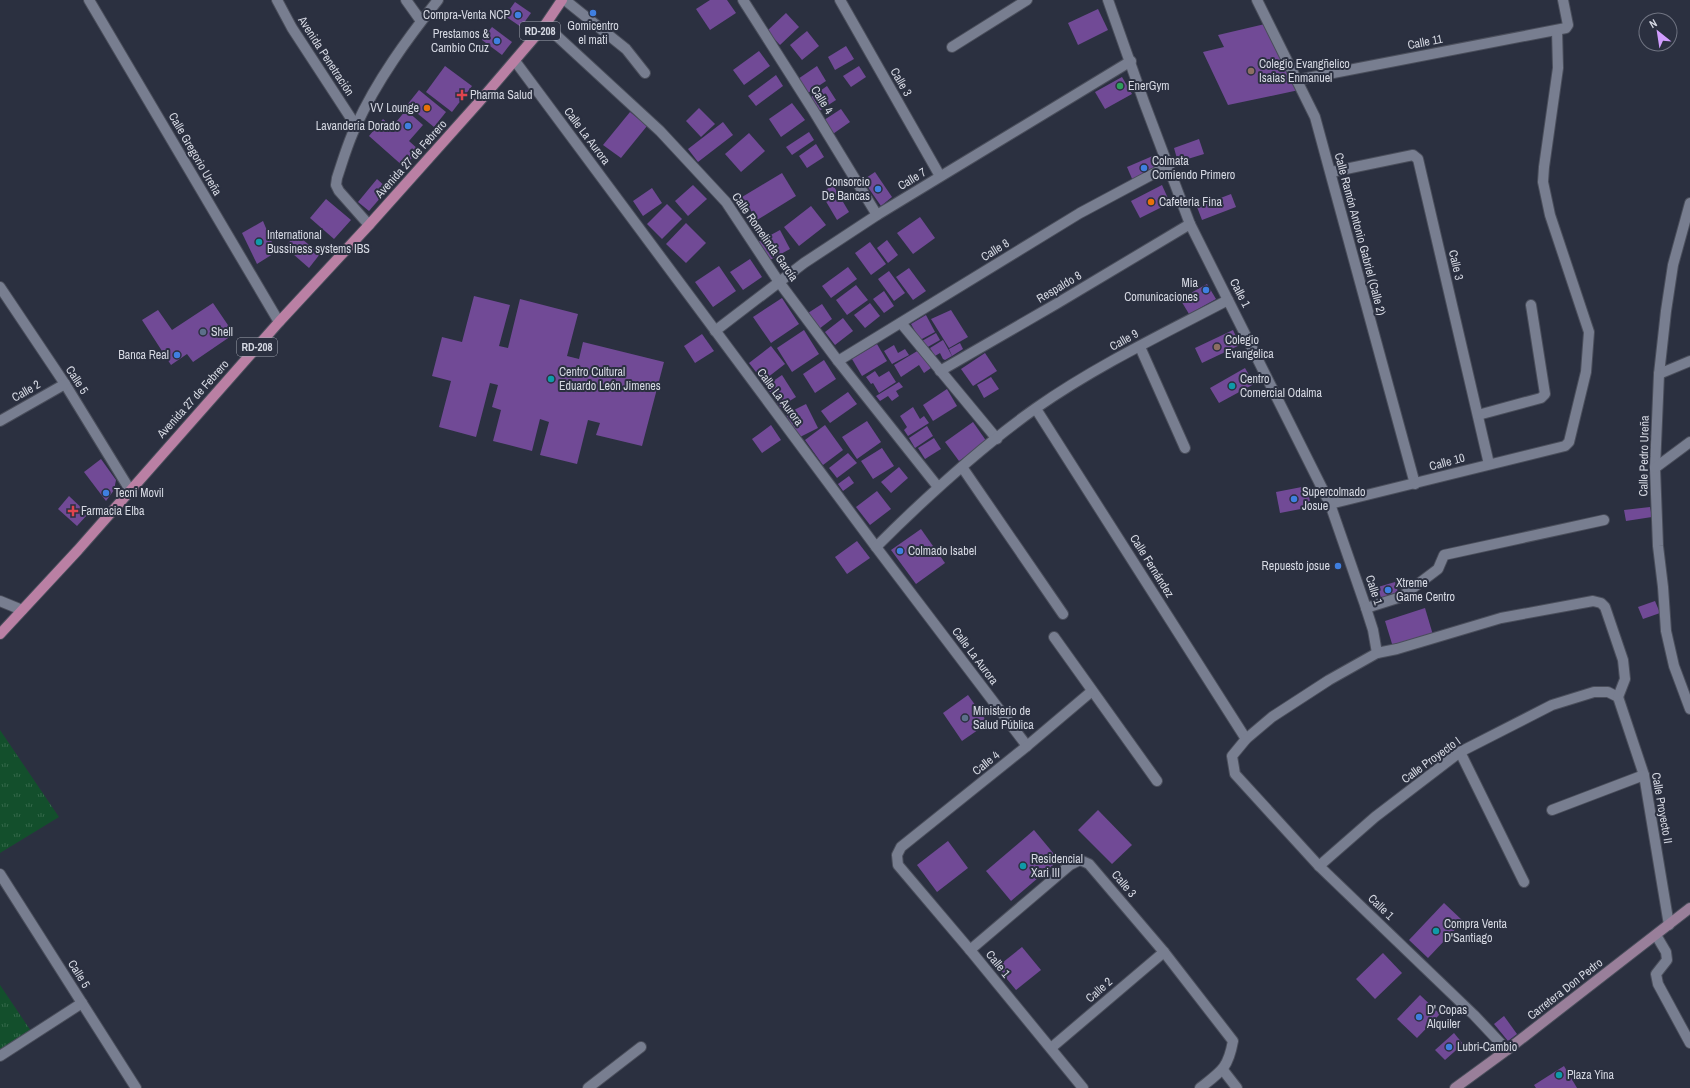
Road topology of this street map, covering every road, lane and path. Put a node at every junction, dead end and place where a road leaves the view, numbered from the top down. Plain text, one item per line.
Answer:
1 (277, 0) edge
2 (406, 0) edge
3 (438, 0) edge
4 (564, 0) edge
5 (743, 0) edge
6 (840, 0) edge
7 (1027, 0) edge
8 (1108, 0) edge
9 (1257, 0) edge
10 (1564, 0) edge
11 (93, 1) edge
12 (421, 21) junction
13 (545, 25) junction
14 (1557, 30) junction
15 (952, 47) dead end
16 (515, 61) junction
17 (1131, 61) junction
18 (645, 73) dead end
19 (1297, 80) junction
20 (356, 126) junction
21 (1168, 166) junction
22 (1331, 172) junction
23 (940, 176) junction
24 (1690, 203) edge
25 (877, 215) junction
26 (1190, 224) junction
27 (369, 225) junction
28 (779, 282) junction
29 (0, 287) edge
30 (1228, 300) junction
31 (1531, 305) dead end
32 (279, 322) junction
33 (901, 323) junction
34 (716, 331) junction
35 (1140, 346) junction
36 (838, 361) junction
37 (1690, 361) edge
38 (940, 370) junction
39 (1659, 374) junction
40 (64, 384) junction
41 (1036, 408) junction
42 (1478, 415) junction
43 (0, 422) edge
44 (997, 439) junction
45 (1690, 442) edge
46 (1185, 448) dead end
47 (1489, 464) junction
48 (962, 467) junction
49 (1655, 468) junction
50 (1415, 484) junction
51 (938, 487) junction
52 (130, 490) junction
53 (1330, 504) junction
54 (1604, 520) dead end
55 (876, 547) junction
56 (0, 602) edge
57 (1366, 608) junction
58 (22, 610) junction
59 (1063, 614) dead end
60 (0, 634) edge
61 (1054, 637) dead end
62 (1377, 653) junction
63 (1092, 691) junction
64 (1618, 697) junction
65 (1690, 709) edge
66 (1246, 739) junction
67 (1027, 746) junction
68 (1460, 752) junction
69 (1644, 775) junction
70 (1157, 781) dead end
71 (1552, 810) dead end
72 (897, 855) joint
73 (1319, 866) junction
74 (0, 874) edge
75 (1524, 882) dead end
76 (1690, 908) edge
77 (1669, 925) junction
78 (1656, 935) junction
79 (970, 950) junction
80 (1164, 952) junction
81 (82, 1004) junction
82 (1690, 1043) edge
83 (641, 1047) dead end
84 (1051, 1048) junction
85 (1507, 1050) junction
86 (0, 1056) edge
87 (1223, 1070) junction
88 (136, 1088) edge
89 (588, 1088) edge
90 (1083, 1088) edge
91 (1200, 1088) edge
92 (1237, 1088) edge
93 (1455, 1088) edge

1 - 20 street, Avenida Penetración
2 - 12 street
3 - 12 street
4 - 13 main road, Avenida 27 de Febrero / RD-208
4 - 18 street
5 - 25 street, Calle 4
6 - 23 street, Calle 3
7 - 15 street
8 - 17 street, Calle 1
9 - 19 street, Calle Ramón Antonio Gabriel (Calle 2)
10 - 14 street
11 - 32 street, Calle Gregorio Ureña
12 - 20 street
13 - 16 main road, Avenida 27 de Febrero / RD-208
13 - 28 street, Calle Romelinda García
14 - 19 street, Calle 11
14 - 47 street, Calle 10
16 - 27 main road, Avenida 27 de Febrero / RD-208
16 - 34 street, Calle La Aurora
17 - 21 street, Calle 1
17 - 23 street, Calle 7
19 - 22 street, Calle Ramón Antonio Gabriel (Calle 2)
20 - 27 street
21 - 26 street, Calle 1
21 - 33 street, Calle 8
22 - 42 street, Calle 3
22 - 50 street, Calle Ramón Antonio Gabriel (Calle 2)
23 - 25 street, Calle 7
24 - 39 street, Calle Pedro Ureña
25 - 28 street, Calle 7
26 - 30 street, Calle 1
26 - 38 street, Respaldo 8
27 - 32 main road, Avenida 27 de Febrero / RD-208
28 - 34 street, Calle 7
28 - 36 street, Calle Romelinda García
29 - 40 street, Calle 5
30 - 35 street, Calle 9
30 - 53 street, Calle 1
31 - 42 street
32 - 52 main road, Avenida 27 de Febrero / RD-208
33 - 36 street, Calle 8
33 - 38 street
34 - 55 street, Calle La Aurora
35 - 41 street, Calle 9
35 - 46 street
36 - 51 street, Calle Romelinda García
37 - 39 street
38 - 44 street
39 - 49 street, Calle Pedro Ureña
40 - 43 street, Calle 2
40 - 52 street, Calle 5
41 - 44 street, Calle 9
41 - 66 street, Calle Fernández
42 - 47 street, Calle 3
44 - 48 street
45 - 49 street
47 - 50 street, Calle 10
48 - 51 street
48 - 59 street
49 - 65 street, Calle Pedro Ureña
50 - 53 street, Calle 10
51 - 55 street
52 - 58 main road, Avenida 27 de Febrero / RD-208
53 - 57 street, Calle 1
54 - 57 street
55 - 67 street, Calle La Aurora
56 - 58 street
57 - 62 street, Calle 1
58 - 60 main road, Avenida 27 de Febrero / RD-208
61 - 63 street
62 - 64 street
62 - 66 street, Calle 1
63 - 67 street, Calle 4
63 - 70 street
64 - 68 street, Calle Proyecto I
64 - 69 street, Calle Proyecto II
66 - 73 street, Calle 1
67 - 72 street, Calle 4
68 - 73 street, Calle Proyecto I
68 - 75 street
69 - 71 street
69 - 77 street, Calle Proyecto II
72 - 79 street, Calle 1
73 - 85 street, Calle 1
74 - 81 street, Calle 5
76 - 77 street, Carretera Don Pedro
77 - 78 street, Carretera Don Pedro
78 - 82 street
78 - 85 street, Carretera Don Pedro
79 - 80 street, Calle 3
79 - 84 street, Calle 1
80 - 84 street, Calle 2
80 - 87 street, Calle 3
81 - 86 street
81 - 88 street, Calle 5
83 - 89 street
84 - 90 street, Calle 1
85 - 93 street, Carretera Don Pedro
87 - 91 street
87 - 92 street

